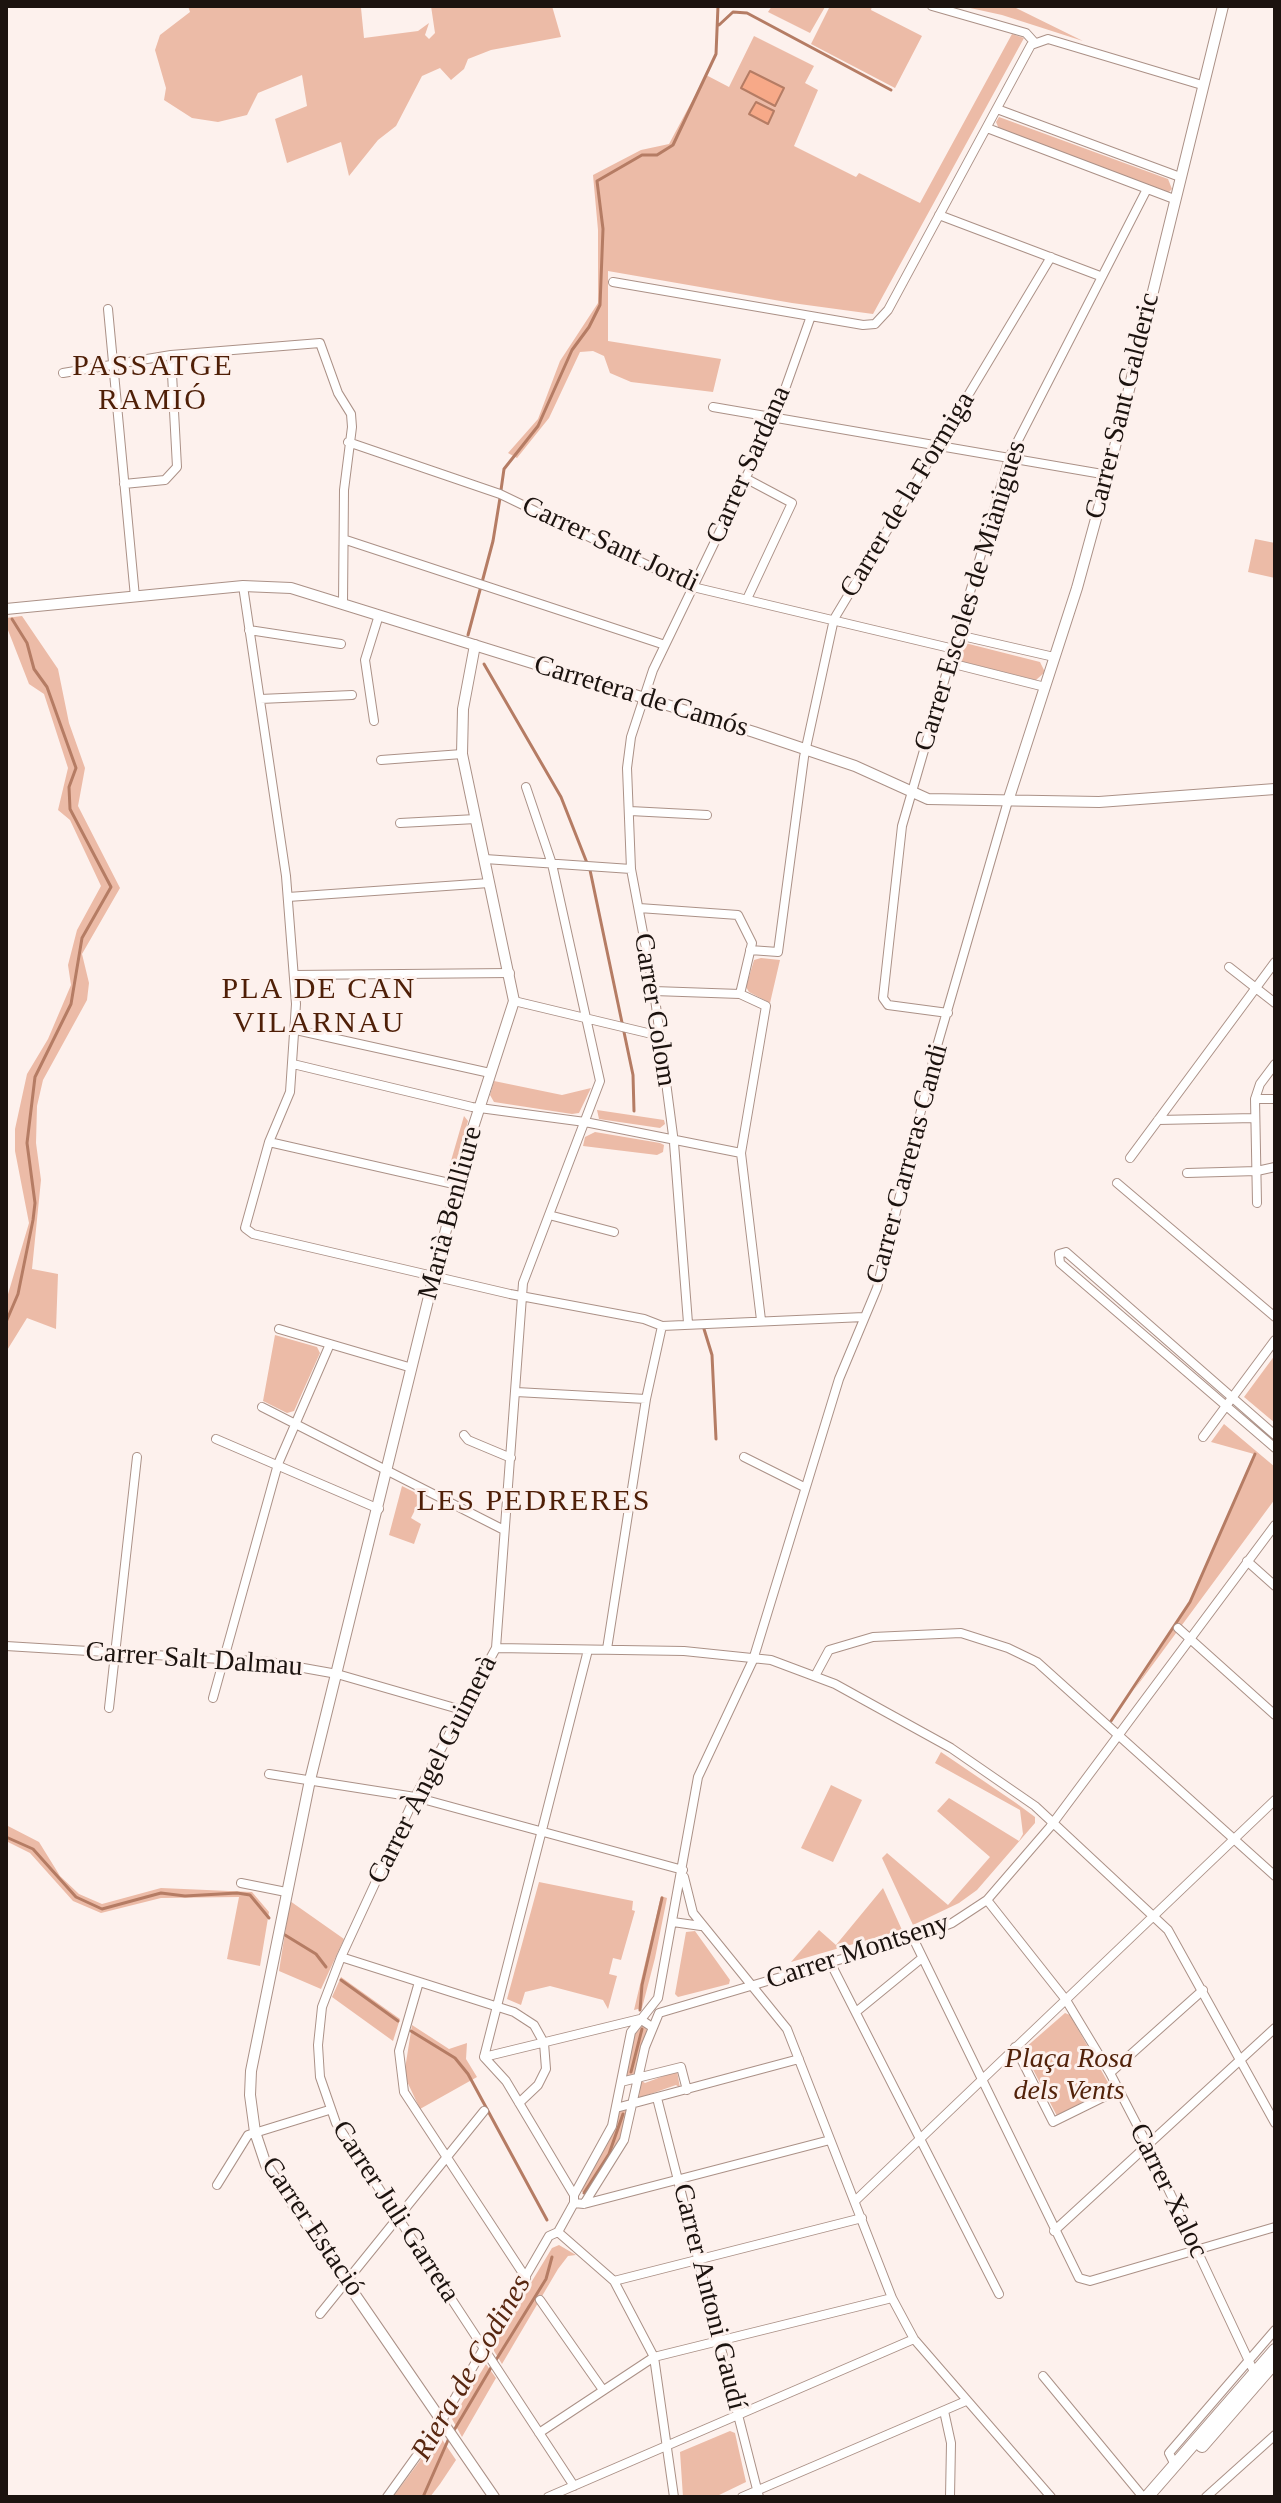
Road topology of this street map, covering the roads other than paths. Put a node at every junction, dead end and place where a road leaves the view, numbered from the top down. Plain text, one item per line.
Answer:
1 (932, 6) edge
2 (1223, 6) edge
3 (1035, 43) junction
4 (1202, 85) junction
5 (997, 109) junction
6 (987, 128) junction
7 (1180, 177) junction
8 (1147, 189) junction
9 (1174, 199) junction
10 (939, 215) junction
11 (1051, 257) junction
12 (1100, 276) junction
13 (613, 282) dead end
14 (108, 309) dead end
15 (811, 316) junction
16 (171, 355) junction
17 (113, 368) junction
18 (63, 373) dead end
19 (713, 407) dead end
20 (775, 417) junction
21 (348, 442) junction
22 (936, 446) junction
23 (1009, 458) junction
24 (1108, 475) junction
25 (745, 478) junction
26 (124, 484) junction
27 (346, 540) junction
28 (243, 586) junction
29 (693, 587) junction
30 (135, 597) junction
31 (747, 599) junction
32 (343, 603) junction
33 (6, 609) edge
34 (379, 615) junction
35 (834, 619) junction
36 (249, 630) junction
37 (958, 635) junction
38 (341, 644) dead end
39 (475, 645) junction
40 (665, 645) junction
41 (954, 649) junction
42 (1054, 657) junction
43 (950, 663) junction
44 (1045, 687) junction
45 (352, 695) dead end
46 (260, 699) junction
47 (642, 699) junction
48 (374, 721) dead end
49 (806, 749) junction
50 (462, 754) junction
51 (381, 760) dead end
52 (526, 787) dead end
53 (1275, 789) edge
54 (911, 793) junction
55 (1008, 801) junction
56 (630, 811) junction
57 (707, 815) dead end
58 (476, 819) junction
59 (400, 823) dead end
60 (485, 859) junction
61 (552, 864) junction
62 (631, 869) junction
63 (489, 883) junction
64 (288, 897) junction
65 (639, 908) junction
66 (750, 950) junction
67 (1275, 962) edge
68 (1229, 967) dead end
69 (510, 973) junction
70 (294, 975) junction
71 (1255, 988) junction
72 (654, 991) junction
73 (740, 994) junction
74 (514, 1001) junction
75 (1275, 1003) edge
76 (948, 1013) junction
77 (588, 1018) junction
78 (296, 1030) junction
79 (660, 1036) junction
80 (293, 1064) junction
81 (1275, 1064) edge
82 (490, 1073) junction
83 (1255, 1099) junction
84 (1275, 1099) edge
85 (480, 1106) junction
86 (1255, 1118) junction
87 (1158, 1120) junction
88 (585, 1122) junction
89 (269, 1142) junction
90 (674, 1143) junction
91 (741, 1153) junction
92 (1130, 1158) dead end
93 (1275, 1167) edge
94 (1257, 1171) junction
95 (1187, 1173) dead end
96 (1117, 1183) dead end
97 (458, 1185) junction
98 (1257, 1203) dead end
99 (549, 1215) junction
100 (614, 1232) dead end
101 (434, 1276) junction
102 (521, 1296) junction
103 (864, 1317) junction
104 (1275, 1317) edge
105 (761, 1320) junction
106 (688, 1323) junction
107 (662, 1326) junction
108 (279, 1329) dead end
109 (1275, 1340) edge
110 (330, 1344) junction
111 (412, 1368) junction
112 (516, 1392) junction
113 (1232, 1397) junction
114 (646, 1399) junction
115 (1226, 1406) junction
116 (262, 1407) dead end
117 (295, 1424) junction
118 (464, 1435) dead end
119 (1275, 1435) edge
120 (1203, 1437) dead end
121 (216, 1439) dead end
122 (1275, 1448) edge
123 (137, 1457) dead end
124 (744, 1457) dead end
125 (511, 1458) junction
126 (278, 1464) junction
127 (389, 1471) junction
128 (804, 1487) junction
129 (379, 1509) junction
130 (1275, 1525) edge
131 (504, 1530) junction
132 (1247, 1561) junction
133 (1275, 1586) edge
134 (1178, 1628) dead end
135 (1191, 1640) junction
136 (6, 1646) edge
137 (496, 1648) junction
138 (607, 1649) junction
139 (588, 1650) junction
140 (115, 1655) junction
141 (223, 1659) junction
142 (753, 1660) junction
143 (337, 1674) junction
144 (815, 1676) junction
145 (213, 1698) dead end
146 (109, 1708) dead end
147 (462, 1710) junction
148 (1275, 1715) edge
149 (1118, 1734) junction
150 (269, 1774) dead end
151 (310, 1780) junction
152 (415, 1797) junction
153 (1275, 1800) edge
154 (1053, 1823) junction
155 (544, 1830) junction
156 (1233, 1839) junction
157 (683, 1870) junction
158 (1275, 1876) edge
159 (241, 1883) dead end
160 (286, 1892) junction
161 (987, 1900) junction
162 (1156, 1916) junction
163 (673, 1922) junction
164 (701, 1926) junction
165 (913, 1938) junction
166 (341, 1957) junction
167 (922, 1958) junction
168 (830, 1962) junction
169 (419, 1982) junction
170 (751, 1987) junction
171 (1203, 1990) junction
172 (658, 1998) junction
173 (1066, 2000) junction
174 (496, 2006) junction
175 (673, 2009) junction
176 (856, 2012) junction
177 (640, 2019) junction
178 (652, 2027) junction
179 (1275, 2028) edge
180 (544, 2043) junction
181 (645, 2047) junction
182 (1015, 2047) junction
183 (484, 2057) junction
184 (799, 2059) junction
185 (1242, 2060) junction
186 (1110, 2073) junction
187 (651, 2075) junction
188 (638, 2078) junction
189 (981, 2079) junction
190 (621, 2082) junction
191 (687, 2090) junction
192 (1118, 2090) junction
193 (657, 2098) junction
194 (519, 2103) junction
195 (633, 2104) junction
196 (616, 2108) junction
197 (329, 2110) junction
198 (484, 2111) dead end
199 (1275, 2123) edge
200 (255, 2132) junction
201 (919, 2136) junction
202 (830, 2140) junction
203 (1148, 2146) junction
204 (445, 2159) junction
205 (679, 2179) junction
206 (217, 2185) dead end
207 (574, 2199) junction
208 (855, 2201) junction
209 (584, 2204) junction
210 (397, 2218) junction
211 (862, 2218) junction
212 (1275, 2227) edge
213 (1054, 2231) junction
214 (558, 2232) junction
215 (1199, 2251) junction
216 (700, 2260) junction
217 (526, 2278) junction
218 (347, 2280) junction
219 (614, 2281) junction
220 (999, 2294) dead end
221 (892, 2298) junction
222 (540, 2300) dead end
223 (320, 2314) dead end
224 (1275, 2330) edge
225 (721, 2339) junction
226 (914, 2339) junction
227 (487, 2350) junction
228 (1275, 2350) edge
229 (654, 2357) junction
230 (1275, 2362) edge
231 (1251, 2366) junction
232 (1043, 2376) dead end
233 (603, 2390) junction
234 (966, 2401) junction
235 (944, 2411) junction
236 (739, 2416) junction
237 (1227, 2417) junction
238 (444, 2426) junction
239 (539, 2433) junction
240 (1275, 2435) edge
241 (1191, 2446) junction
242 (668, 2447) junction
243 (1172, 2459) junction
244 (574, 2486) junction
245 (758, 2494) edge
246 (387, 2497) edge
247 (494, 2497) edge
248 (548, 2497) edge
249 (674, 2497) edge
250 (742, 2497) edge
251 (950, 2497) edge
252 (1051, 2497) edge
253 (1150, 2497) edge
254 (1206, 2497) edge

1 - 3 street
2 - 4 street, Carrer Sant Galderic
3 - 4 street
3 - 5 street
4 - 7 street, Carrer Sant Galderic
5 - 6 street
5 - 7 street
6 - 8 street
6 - 10 street
7 - 9 street, Carrer Sant Galderic
8 - 9 street
8 - 12 street, Carrer Escoles de Miànigues
9 - 24 street, Carrer Sant Galderic
10 - 11 street
10 - 15 street
11 - 12 street
11 - 22 street, Carrer de la Formiga
12 - 23 street, Carrer Escoles de Miànigues
13 - 15 street
14 - 17 street
15 - 20 street, Carrer Sardana
16 - 17 street
16 - 21 street
16 - 26 street
17 - 18 street
17 - 26 street
19 - 20 street
20 - 22 street
20 - 25 street, Carrer Sardana
21 - 27 street
21 - 29 street, Carrer Sant Jordi
22 - 23 street
22 - 35 street, Carrer de la Formiga
23 - 24 street
23 - 37 street, Carrer Escoles de Miànigues
24 - 42 street, Carrer Sant Galderic
25 - 29 street, Carrer Sardana
25 - 31 street
26 - 30 street
27 - 32 street
27 - 40 street
28 - 30 street, Carretera de Camós
28 - 32 street, Carretera de Camós
28 - 36 street
29 - 31 street, Carrer Sant Jordi
29 - 40 street, Carrer Sardana
30 - 33 street, Carretera de Camós
31 - 35 street, Carrer Sant Jordi
32 - 34 street, Carretera de Camós
34 - 39 street, Carretera de Camós
34 - 48 street
35 - 41 street, Carrer Sant Jordi
35 - 49 street, Carrer de la Formiga
36 - 38 street
36 - 46 street
37 - 41 street, Carrer Escoles de Miànigues
37 - 42 street
39 - 47 street, Carretera de Camós
39 - 50 street, Marià Benlliure
40 - 47 street, Carrer Sardana
41 - 43 street, Carrer Escoles de Miànigues
42 - 44 street, Carrer Sant Galderic
43 - 44 street
43 - 54 street, Carrer Escoles de Miànigues
44 - 55 street, Carrer Sant Galderic
45 - 46 street
46 - 64 street
47 - 49 street, Carretera de Camós
47 - 56 street, Carrer Colom
49 - 54 street, Carretera de Camós
49 - 66 street, Carrer de la Formiga
50 - 51 street
50 - 58 street, Marià Benlliure
52 - 61 street, Carrer Àngel Guimerà
53 - 55 street, Carretera de Camós
54 - 55 street, Carretera de Camós
54 - 76 street, Carrer Escoles de Miànigues
55 - 76 street, Carrer Carreras Candi
56 - 57 street
56 - 62 street, Carrer Colom
58 - 59 street
58 - 60 street, Marià Benlliure
60 - 61 street
60 - 63 street, Marià Benlliure
61 - 62 street
61 - 77 street, Carrer Àngel Guimerà
62 - 65 street, Carrer Colom
63 - 64 street
63 - 69 street, Marià Benlliure
64 - 70 street
65 - 66 street
65 - 72 street, Carrer Colom
66 - 73 street
67 - 71 street
68 - 71 street
69 - 70 street
69 - 74 street, Marià Benlliure
70 - 78 street
71 - 75 street
71 - 87 street
72 - 73 street
72 - 79 street, Carrer Colom
73 - 91 street
74 - 77 street
74 - 82 street, Marià Benlliure
76 - 103 street, Carrer Carreras Candi
77 - 79 street
77 - 88 street, Carrer Àngel Guimerà
78 - 80 street
78 - 82 street
79 - 90 street, Carrer Colom
80 - 85 street
80 - 89 street
81 - 83 street
82 - 85 street, Marià Benlliure
83 - 84 street
83 - 86 street
85 - 88 street
85 - 97 street, Marià Benlliure
86 - 87 street
86 - 94 street
87 - 92 street
88 - 90 street
88 - 99 street, Carrer Àngel Guimerà
89 - 97 street
89 - 101 street
90 - 91 street
90 - 106 street, Carrer Colom
91 - 105 street
93 - 94 street
94 - 95 street
94 - 98 street
96 - 104 street
97 - 101 street, Marià Benlliure
99 - 100 street
99 - 102 street, Carrer Àngel Guimerà
101 - 102 street
101 - 111 street, Marià Benlliure
102 - 107 street
102 - 112 street, Carrer Àngel Guimerà
103 - 105 street
103 - 128 street, Carrer Carreras Candi
105 - 106 street
106 - 107 street
107 - 114 street
108 - 110 street
109 - 113 street
110 - 111 street
110 - 117 street
111 - 127 street, Marià Benlliure
112 - 114 street
112 - 125 street, Carrer Àngel Guimerà
113 - 115 street
113 - 115 street
113 - 119 street
114 - 138 street
115 - 120 street
115 - 122 street
116 - 117 street
117 - 126 street
117 - 127 street
118 - 125 street
121 - 126 street
123 - 140 street
124 - 128 street
125 - 131 street, Carrer Àngel Guimerà
126 - 129 street
126 - 141 street
127 - 129 street, Marià Benlliure
127 - 131 street
128 - 142 street, Carrer Carreras Candi
129 - 143 street, Marià Benlliure
130 - 132 street, Carrer Montseny
131 - 137 street, Carrer Àngel Guimerà
132 - 133 street
132 - 135 street, Carrer Montseny
134 - 135 street
135 - 148 street
135 - 149 street, Carrer Montseny
136 - 140 street, Carrer Salt Dalmau
137 - 139 street
137 - 147 street, Carrer Àngel Guimerà
138 - 139 street
138 - 142 street
139 - 155 street
140 - 141 street, Carrer Salt Dalmau
140 - 146 street
141 - 143 street, Carrer Salt Dalmau
141 - 145 street
142 - 144 street
142 - 157 street, Carrer Carreras Candi
143 - 147 street, Carrer Salt Dalmau
143 - 151 street, Marià Benlliure
144 - 149 street
144 - 154 street
147 - 152 street, Carrer Àngel Guimerà
149 - 154 street, Carrer Montseny
149 - 156 street
150 - 151 street
151 - 152 street
151 - 160 street, Carrer Estació
152 - 155 street
152 - 166 street, Carrer Àngel Guimerà
153 - 156 street
154 - 161 street, Carrer Montseny
154 - 162 street
155 - 157 street
155 - 174 street
156 - 158 street
156 - 162 street
157 - 163 street, Carrer Carreras Candi
157 - 164 street
159 - 160 street
160 - 200 street, Carrer Estació
161 - 165 street, Carrer Montseny
161 - 173 street, Carrer Xaloc
162 - 171 street
162 - 173 street
163 - 164 street
163 - 172 street, Carrer Carreras Candi
164 - 170 street
165 - 167 street
165 - 168 street, Carrer Montseny
166 - 169 street
166 - 197 street, Carrer Juli Garreta
167 - 176 street
167 - 189 street
168 - 170 street, Carrer Montseny
168 - 176 street
169 - 174 street
169 - 204 street
170 - 175 street, Carrer Montseny
170 - 184 street
171 - 185 street
171 - 186 street
172 - 175 street
172 - 177 street
173 - 182 street
173 - 186 street, Carrer Xaloc
174 - 180 street
174 - 183 street
175 - 178 street, Carrer Montseny
176 - 201 street
177 - 178 street
177 - 180 street
177 - 190 street
178 - 181 street
179 - 185 street
180 - 183 street
180 - 194 street
181 - 187 street
181 - 188 street
182 - 189 street
182 - 192 street
183 - 194 street
184 - 191 street
184 - 202 street
185 - 199 street
185 - 203 street
186 - 192 street, Carrer Xaloc
187 - 188 street
187 - 191 street
188 - 190 street
188 - 195 street
189 - 201 street
189 - 213 street
190 - 196 street
191 - 193 street
192 - 203 street, Carrer Xaloc
193 - 195 street
193 - 205 street, Carrer Antoni Gaudí
194 - 207 street
195 - 196 street
195 - 209 street
196 - 207 street
197 - 200 street
197 - 210 street, Carrer Juli Garreta
198 - 204 street
200 - 206 street
200 - 218 street, Carrer Estació
201 - 208 street
201 - 220 street
202 - 205 street
202 - 208 street
203 - 213 street
203 - 215 street, Carrer Xaloc
204 - 210 street
204 - 217 street
205 - 209 street
205 - 216 street, Carrer Antoni Gaudí
207 - 209 street
207 - 214 street
208 - 211 street
210 - 218 street
210 - 227 street, Carrer Juli Garreta
211 - 216 street
211 - 221 street
212 - 215 street
213 - 215 street
214 - 217 street
214 - 219 street
215 - 231 street, Carrer Xaloc
216 - 219 street
216 - 225 street, Carrer Antoni Gaudí
217 - 227 street
218 - 223 street
218 - 238 street, Carrer Estació
219 - 229 street
221 - 225 street
221 - 226 street
222 - 233 street
224 - 231 street
225 - 229 street
225 - 236 street, Carrer Antoni Gaudí
226 - 234 street
226 - 236 street
227 - 238 street
227 - 239 street, Carrer Juli Garreta
228 - 231 main road
229 - 233 street
229 - 242 street
230 - 237 main road
231 - 237 street
231 - 241 main road
231 - 243 street
232 - 253 street
233 - 239 street
234 - 235 street
234 - 252 street
235 - 245 street
235 - 251 street
236 - 242 street
236 - 245 street, Carrer Antoni Gaudí
237 - 253 main road
238 - 246 street
238 - 247 street, Carrer Estació
239 - 244 street, Carrer Juli Garreta
240 - 254 street
241 - 243 main road
241 - 253 street
242 - 244 street
242 - 249 street
243 - 253 main road
244 - 248 street
245 - 250 street

